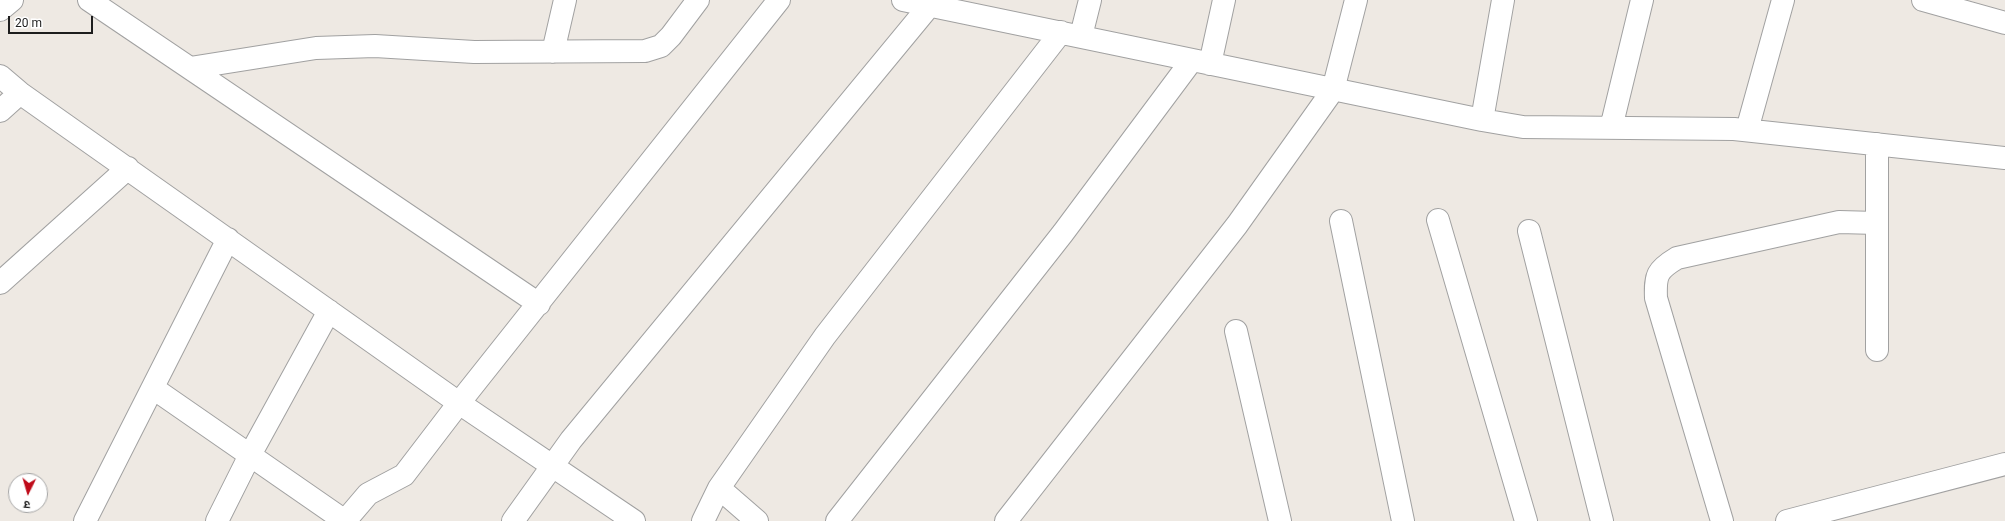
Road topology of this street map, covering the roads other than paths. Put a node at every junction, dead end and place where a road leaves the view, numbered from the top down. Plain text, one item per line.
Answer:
1 (12, 0) edge
2 (89, 0) edge
3 (565, 0) edge
4 (698, 0) edge
5 (779, 0) edge
6 (903, 0) edge
7 (1090, 0) edge
8 (1224, 0) edge
9 (1356, 0) edge
10 (1503, 0) edge
11 (1642, 0) edge
12 (1783, 0) edge
13 (1923, 0) edge
14 (930, 5) junction
15 (0, 10) edge
16 (2005, 23) edge
17 (1071, 34) junction
18 (553, 52) junction
19 (1201, 62) junction
20 (190, 68) junction
21 (0, 76) edge
22 (1333, 90) junction
23 (20, 93) junction
24 (0, 111) edge
25 (1482, 120) junction
26 (1611, 128) junction
27 (1747, 130) junction
28 (1877, 144) junction
29 (2005, 158) edge
30 (128, 168) junction
31 (1438, 220) dead end
32 (1341, 221) dead end
33 (1877, 223) junction
34 (1529, 231) dead end
35 (228, 239) junction
36 (0, 283) edge
37 (539, 304) junction
38 (329, 310) junction
39 (1236, 331) dead end
40 (1877, 350) dead end
41 (153, 388) junction
42 (459, 403) junction
43 (250, 455) junction
44 (2005, 464) edge
45 (552, 465) junction
46 (719, 488) junction
47 (85, 521) edge
48 (217, 521) edge
49 (345, 521) edge
50 (513, 521) edge
51 (634, 521) edge
52 (703, 521) edge
53 (757, 521) edge
54 (837, 521) edge
55 (1006, 521) edge
56 (1280, 521) edge
57 (1403, 521) edge
58 (1526, 521) edge
59 (1602, 521) edge
60 (1722, 521) edge
61 (1787, 521) edge

1 - 15 street
2 - 20 street
3 - 18 street
4 - 18 street
5 - 37 street
6 - 14 street
7 - 17 street
8 - 19 street
9 - 22 street
10 - 25 street
11 - 26 street
12 - 27 street
13 - 16 street
14 - 17 street
14 - 45 street
17 - 19 street
17 - 46 street
18 - 20 street
19 - 22 street
19 - 54 street
20 - 37 street
21 - 23 street
22 - 25 street
22 - 55 street
23 - 24 street
23 - 30 street
25 - 26 street
26 - 27 street
27 - 28 street
28 - 29 street
28 - 33 street
30 - 35 street
30 - 36 street
31 - 58 street
32 - 57 street
33 - 40 street
33 - 60 street
34 - 59 street
35 - 38 street
35 - 41 street
37 - 42 street
38 - 42 street
38 - 43 street
39 - 56 street
41 - 43 street
41 - 47 street
42 - 45 street
42 - 49 street
43 - 48 street
43 - 49 street
44 - 61 street
45 - 50 street
45 - 51 street
46 - 52 street
46 - 53 street

